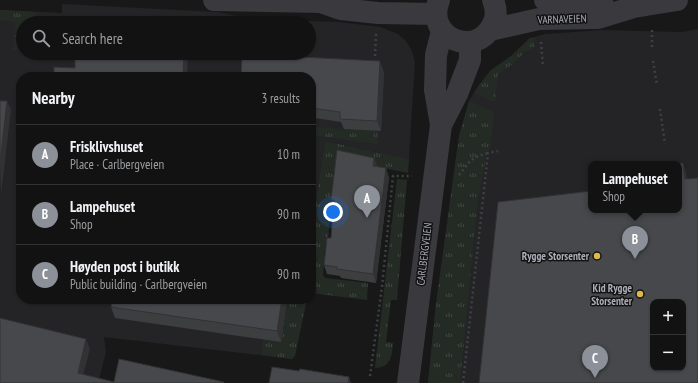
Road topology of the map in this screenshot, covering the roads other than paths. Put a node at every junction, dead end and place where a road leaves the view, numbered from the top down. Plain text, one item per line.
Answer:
1 (214, 0) edge
2 (493, 0) edge
3 (545, 0) edge
4 (677, 0) edge
5 (325, 1) edge
6 (634, 7) junction
7 (439, 15) edge
8 (490, 30) junction
9 (470, 42) junction
10 (441, 125) junction
11 (408, 383) edge

1 - 5 street
2 - 8 street
3 - 6 street, VARNAVEIEN
4 - 6 street, VARNAVEIEN
5 - 7 street
6 - 8 street, VARNAVEIEN
7 - 9 street
7 - 10 street, CARLBERGVEIEN
8 - 9 street
9 - 10 street, CARLBERGVEIEN
10 - 11 street, CARLBERGVEIEN

